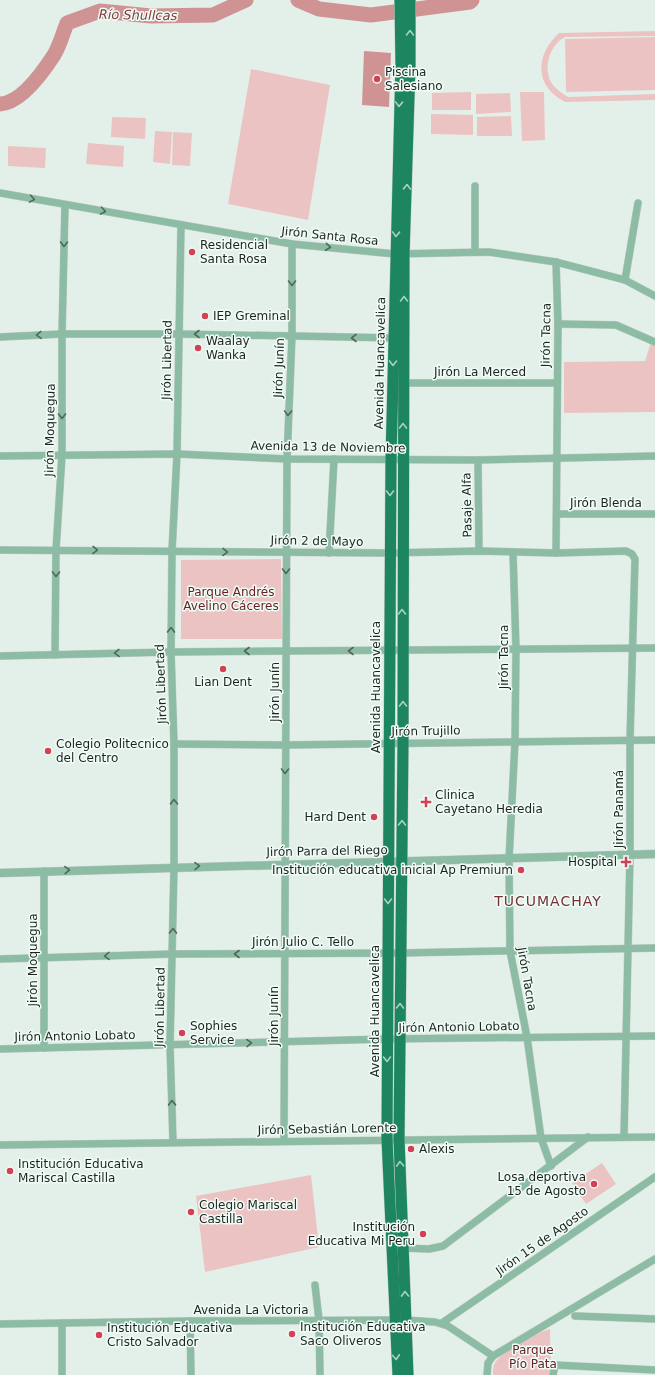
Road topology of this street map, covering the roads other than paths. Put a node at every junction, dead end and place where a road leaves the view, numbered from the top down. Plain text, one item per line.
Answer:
1 (400, 0) edge
2 (410, 0) edge
3 (405, 65) junction
4 (475, 186) dead end
5 (0, 193) edge
6 (638, 203) dead end
7 (65, 205) junction
8 (181, 225) junction
9 (292, 244) junction
10 (474, 252) junction
11 (400, 254) junction
12 (556, 262) junction
13 (625, 280) junction
14 (655, 296) edge
15 (558, 324) junction
16 (62, 334) junction
17 (179, 334) junction
18 (292, 335) junction
19 (0, 337) edge
20 (398, 338) junction
21 (655, 342) edge
22 (403, 383) junction
23 (557, 383) junction
24 (177, 454) junction
25 (62, 455) junction
26 (0, 456) edge
27 (655, 456) edge
28 (557, 458) junction
29 (287, 459) junction
30 (334, 459) junction
31 (390, 459) junction
32 (403, 459) junction
33 (478, 460) junction
34 (557, 514) junction
35 (655, 514) edge
36 (0, 550) edge
37 (56, 550) junction
38 (172, 551) junction
39 (479, 551) junction
40 (286, 552) junction
41 (329, 552) junction
42 (513, 552) junction
43 (390, 553) junction
44 (402, 553) junction
45 (556, 553) junction
46 (632, 554) joint
47 (516, 648) junction
48 (633, 648) junction
49 (655, 648) edge
50 (286, 651) junction
51 (390, 651) junction
52 (402, 651) junction
53 (171, 652) junction
54 (55, 655) junction
55 (0, 656) edge
56 (630, 740) junction
57 (655, 740) edge
58 (515, 741) junction
59 (389, 743) junction
60 (403, 743) junction
61 (174, 744) junction
62 (286, 745) junction
63 (630, 854) junction
64 (655, 854) edge
65 (509, 860) junction
66 (388, 862) junction
67 (402, 862) junction
68 (285, 864) junction
69 (174, 867) junction
70 (44, 871) junction
71 (0, 872) edge
72 (628, 948) junction
73 (655, 948) edge
74 (510, 951) junction
75 (388, 953) junction
76 (401, 953) junction
77 (172, 954) junction
78 (285, 954) junction
79 (44, 958) junction
80 (0, 959) edge
81 (625, 1036) junction
82 (655, 1036) edge
83 (526, 1037) junction
84 (387, 1039) junction
85 (400, 1039) junction
86 (284, 1042) junction
87 (170, 1045) junction
88 (44, 1048) junction
89 (0, 1049) edge
90 (653, 1135) edge
91 (588, 1137) junction
92 (624, 1137) junction
93 (541, 1138) junction
94 (387, 1139) junction
95 (399, 1139) junction
96 (284, 1141) junction
97 (173, 1142) junction
98 (0, 1145) edge
99 (551, 1166) junction
100 (655, 1177) edge
101 (404, 1248) junction
102 (655, 1259) edge
103 (315, 1285) dead end
104 (575, 1316) dead end
105 (655, 1319) edge
106 (319, 1320) junction
107 (394, 1320) junction
108 (406, 1320) junction
109 (190, 1321) junction
110 (62, 1323) junction
111 (442, 1323) junction
112 (0, 1324) edge
113 (493, 1356) junction
114 (655, 1370) edge
115 (554, 1371) edge
116 (62, 1375) edge
117 (191, 1375) edge
118 (320, 1375) edge
119 (398, 1375) edge
120 (408, 1375) edge
121 (487, 1375) edge

1 - 3 highway, Avenida Huancavelica
3 -> 2 highway, Avenida Huancavelica
3 - 11 highway, Avenida Huancavelica
4 - 10 street
5 -> 7 street, Jirón Santa Rosa
6 - 13 street
7 -> 8 street, Jirón Santa Rosa
7 -> 16 street, Jirón Moquegua
8 - 9 street, Jirón Santa Rosa
8 - 17 street, Jirón Libertad
9 -> 11 street, Jirón Santa Rosa
9 -> 18 street, Jirón Junín
10 - 11 street, Jirón Santa Rosa
10 - 12 street, Jirón Santa Rosa
11 - 20 highway, Avenida Huancavelica
12 - 13 street, Jirón Santa Rosa
12 - 15 street, Jirón Tacna
13 - 14 street, Jirón Santa Rosa
15 - 21 street
15 - 23 street, Jirón Tacna
16 - 17 street
16 -> 19 street
16 -> 25 street, Jirón Moquegua
18 -> 17 street
17 - 24 street, Jirón Libertad
20 -> 18 street
18 -> 29 street, Jirón Junín
20 - 22 highway, Avenida Huancavelica
20 -> 31 highway, Avenida Huancavelica
22 - 23 street, Jirón La Merced
32 -> 22 highway, Avenida Huancavelica
23 - 28 street, Jirón Tacna
24 - 25 street, Avenida 13 de Noviembre
24 - 29 street, Avenida 13 de Noviembre
24 - 38 street, Jirón Libertad
25 - 26 street, Avenida 13 de Noviembre
25 - 37 street, Jirón Moquegua
27 - 28 street, Avenida 13 de Noviembre
28 - 33 street, Avenida 13 de Noviembre
28 - 34 street, Jirón Tacna
29 - 30 street, Avenida 13 de Noviembre
29 - 40 street, Jirón Junín
30 - 31 street, Avenida 13 de Noviembre
30 - 41 street
31 - 32 street, Avenida 13 de Noviembre
31 -> 43 highway, Avenida Huancavelica
32 - 33 street, Avenida 13 de Noviembre
32 - 44 highway, Avenida Huancavelica
33 - 39 street, Pasaje Alfa
34 - 35 street, Jirón Blenda
34 - 45 street, Jirón Tacna
36 - 37 street, Jirón 2 de Mayo
37 -> 38 street, Jirón 2 de Mayo
37 -> 54 street, Jirón Moquegua
38 -> 40 street, Jirón 2 de Mayo
53 -> 38 street, Jirón Libertad
39 - 42 street, Jirón 2 de Mayo
39 - 44 street, Jirón 2 de Mayo
40 - 41 street, Jirón 2 de Mayo
40 -> 50 street, Jirón Junín
41 - 43 street, Jirón 2 de Mayo
42 - 45 street, Jirón 2 de Mayo
42 - 47 street, Jirón Tacna
43 - 44 street, Jirón 2 de Mayo
43 - 51 highway, Avenida Huancavelica
52 -> 44 highway, Avenida Huancavelica
45 - 46 street, Jirón 2 de Mayo
46 - 48 street, Jirón Panamá
47 - 48 street
47 - 52 street
47 - 58 street, Jirón Tacna
48 - 49 street
48 - 56 street, Jirón Panamá
51 -> 50 street
50 -> 53 street
50 - 62 street, Jirón Junín
51 - 52 street
51 - 59 highway, Avenida Huancavelica
60 -> 52 highway, Avenida Huancavelica
53 -> 54 street
53 - 61 street, Jirón Libertad
54 - 55 street
56 - 57 street, Jirón Trujillo
56 - 58 street, Jirón Trujillo
56 - 63 street, Jirón Panamá
58 - 60 street, Jirón Trujillo
58 - 65 street, Jirón Tacna
59 - 60 street, Jirón Trujillo
59 - 62 street, Jirón Trujillo
59 - 66 highway, Avenida Huancavelica
67 -> 60 highway, Avenida Huancavelica
61 - 62 street, Jirón Trujillo
69 -> 61 street, Jirón Libertad
62 -> 68 street, Jirón Junín
63 - 64 street, Jirón Parra del Riego
63 - 65 street, Jirón Parra del Riego
63 - 72 street, Jirón Panamá
65 - 67 street, Jirón Parra del Riego
65 - 74 street, Jirón Tacna
66 - 67 street, Jirón Parra del Riego
66 - 68 street, Jirón Parra del Riego
66 -> 75 highway, Avenida Huancavelica
67 - 76 highway, Avenida Huancavelica
69 -> 68 street, Jirón Parra del Riego
68 - 78 street, Jirón Junín
70 -> 69 street, Jirón Parra del Riego
77 -> 69 street, Jirón Libertad
70 - 71 street, Jirón Parra del Riego
70 - 79 street, Jirón Moquegua
72 - 73 street, Jirón Julio C. Tello
72 - 74 street, Jirón Julio C. Tello
72 - 81 street, Jirón Panamá
74 - 76 street, Jirón Julio C. Tello
74 - 83 street, Jirón Tacna
75 - 76 street, Jirón Julio C. Tello
75 - 78 street, Jirón Julio C. Tello
75 - 84 highway, Avenida Huancavelica
85 -> 76 highway, Avenida Huancavelica
78 -> 77 street, Jirón Julio C. Tello
77 -> 79 street, Jirón Julio C. Tello
77 - 87 street, Jirón Libertad
78 - 86 street, Jirón Junín
79 - 80 street, Jirón Julio C. Tello
79 - 88 street, Jirón Moquegua
81 - 82 street, Jirón Antonio Lobato
81 - 83 street, Jirón Antonio Lobato
81 - 92 street, Jirón Panamá
83 - 85 street, Jirón Antonio Lobato
83 - 93 street, Jirón Tacna
84 - 85 street, Jirón Antonio Lobato
84 - 86 street, Jirón Antonio Lobato
84 -> 94 highway, Avenida Huancavelica
85 - 95 highway, Avenida Huancavelica
87 -> 86 street, Jirón Antonio Lobato
86 - 96 street, Jirón Junín
87 - 88 street, Jirón Antonio Lobato
97 -> 87 street, Jirón Libertad
88 - 89 street, Jirón Antonio Lobato
90 - 92 street, Jirón Sebastián Lorente
91 - 92 street, Jirón Sebastián Lorente
91 - 93 street, Jirón Sebastián Lorente
91 - 99 street
93 - 95 street, Jirón Sebastián Lorente
93 - 99 street, Jirón Tacna
94 - 95 street, Jirón Sebastián Lorente
94 - 96 street, Jirón Sebastián Lorente
94 - 107 highway, Avenida Huancavelica
101 -> 95 highway, Avenida Huancavelica
96 - 97 street, Jirón Sebastián Lorente
97 - 98 street, Jirón Sebastián Lorente
99 - 101 street
100 - 111 street, Jirón 15 de Agosto
108 -> 101 highway, Avenida Huancavelica
102 - 113 street
103 - 106 street
104 - 105 street
106 - 107 street, Avenida La Victoria
106 - 109 street, Avenida La Victoria
106 - 118 street
107 - 108 street, Avenida La Victoria
107 -> 119 highway, Avenida Huancavelica
108 - 111 street, Avenida La Victoria
108 - 120 highway, Avenida Huancavelica
109 - 110 street, Avenida La Victoria
109 - 117 street
110 - 112 street, Avenida La Victoria
110 - 116 street
111 - 113 street, Avenida La Victoria
113 - 121 street
114 - 115 street

